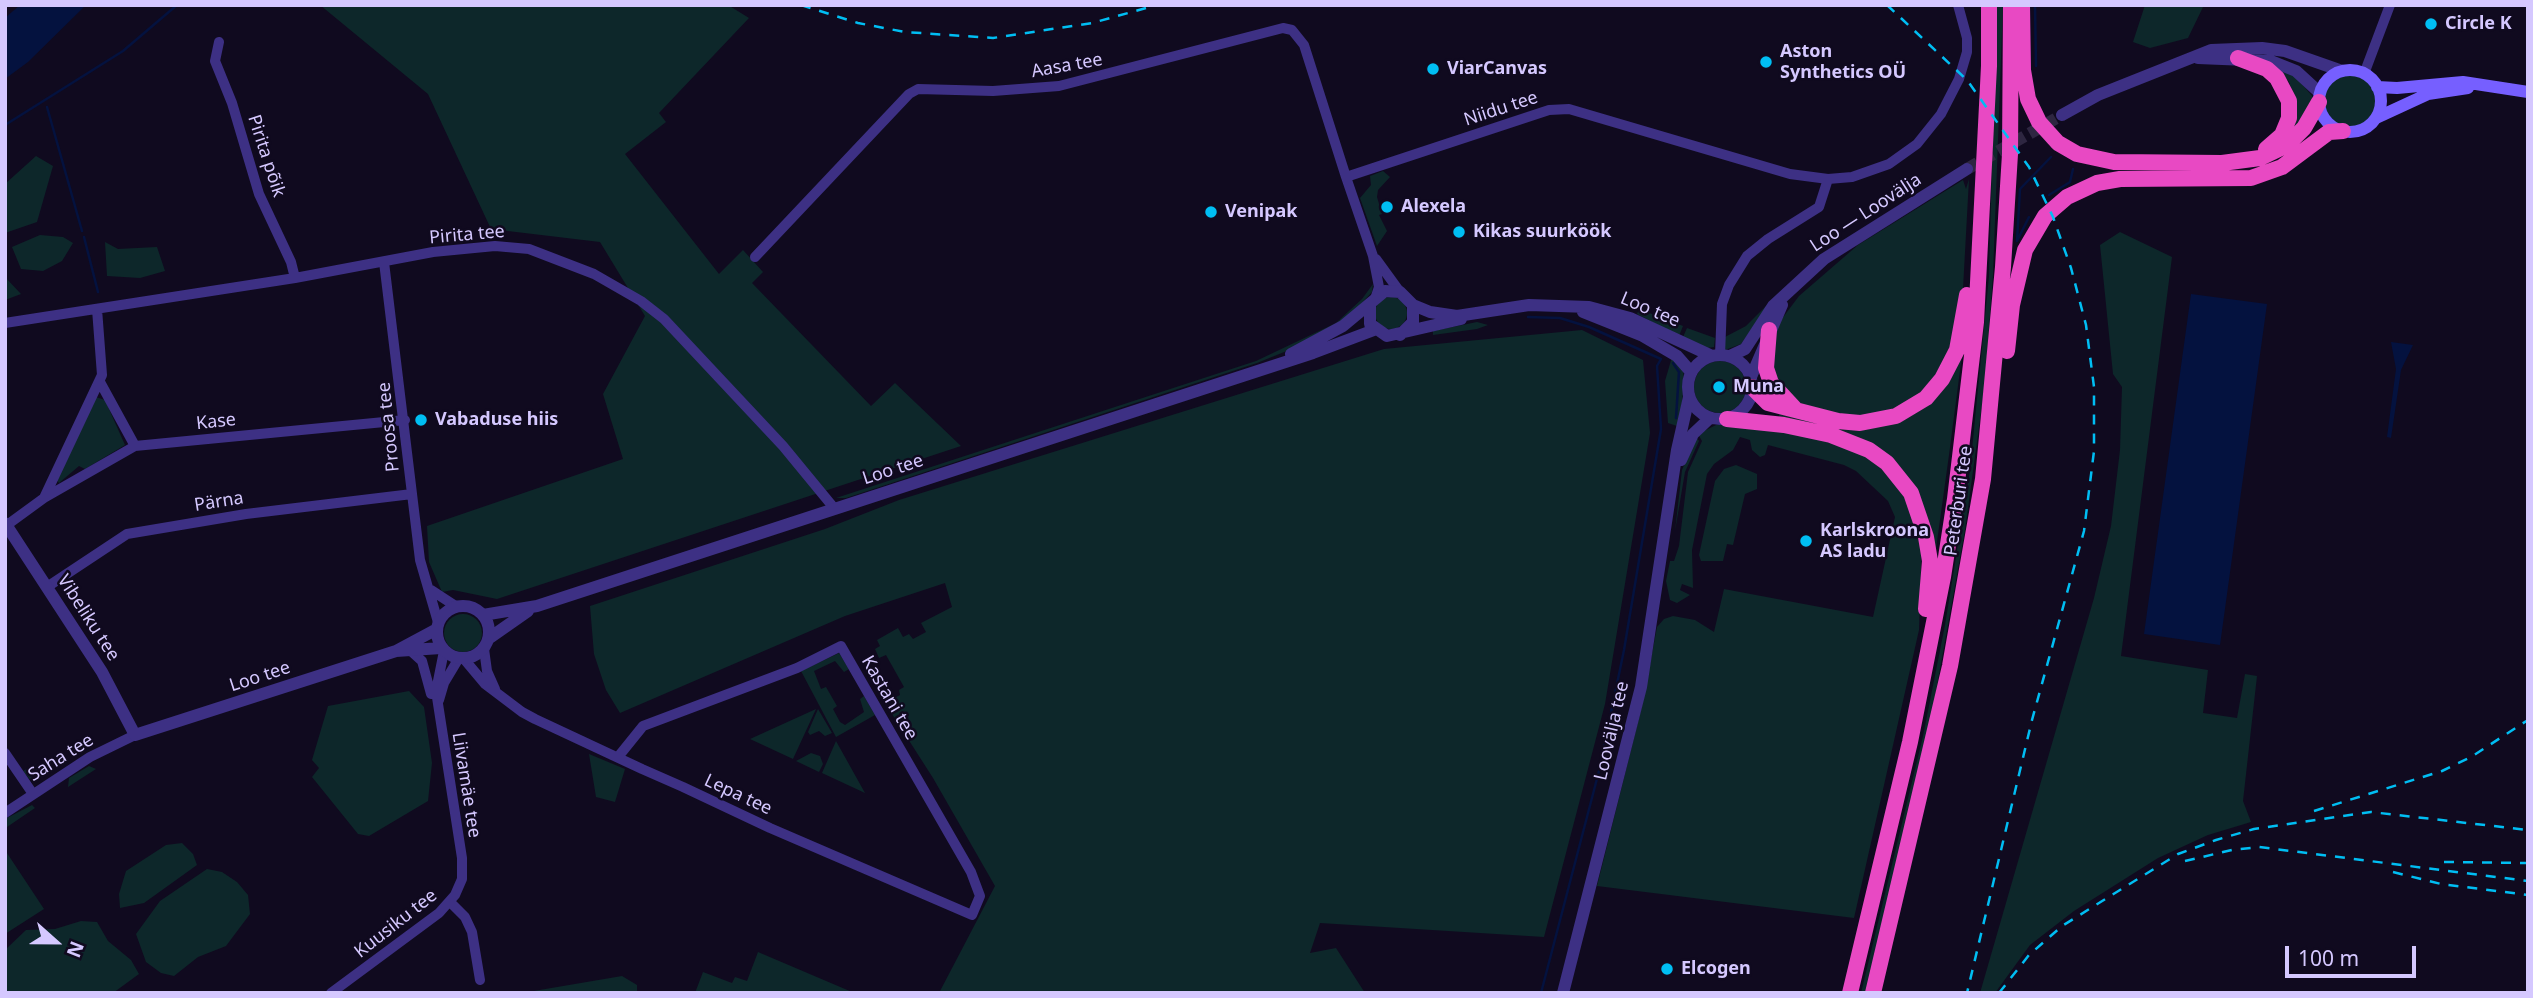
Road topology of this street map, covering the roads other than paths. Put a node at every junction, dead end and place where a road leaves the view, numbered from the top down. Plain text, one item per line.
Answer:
1 (1958, 5) edge
2 (1989, 5) edge
3 (2011, 5) edge
4 (2022, 5) edge
5 (2390, 5) edge
6 (219, 42) dead end
7 (2190, 58) junction
8 (2238, 58) junction
9 (2342, 71) junction
10 (2364, 74) junction
11 (2377, 87) junction
12 (2493, 87) junction
13 (2528, 92) edge
14 (2320, 98) junction
15 (2062, 115) tunnel mouth
16 (2376, 118) junction
17 (2343, 131) junction
18 (2246, 161) junction
19 (1967, 169) tunnel mouth
20 (1346, 177) junction
21 (1828, 179) junction
22 (1983, 215) junction
23 (1374, 256) junction
24 (755, 257) dead end
25 (384, 262) junction
26 (295, 278) junction
27 (1400, 292) junction
28 (1788, 293) junction
29 (1373, 300) junction
30 (1413, 305) junction
31 (1571, 307) junction
32 (97, 309) junction
33 (1481, 313) junction
34 (5, 323) edge
35 (1374, 330) junction
36 (1769, 330) junction
37 (1400, 335) junction
38 (1721, 356) junction
39 (1259, 370) junction
40 (1691, 372) junction
41 (100, 382) junction
42 (1751, 382) junction
43 (1689, 397) junction
44 (1798, 411) junction
45 (1989, 413) junction
46 (1710, 418) junction
47 (405, 419) junction
48 (1727, 419) junction
49 (135, 446) junction
50 (1676, 473) junction
51 (412, 494) junction
52 (44, 498) junction
53 (835, 508) junction
54 (6, 524) edge
55 (47, 587) junction
56 (429, 587) junction
57 (537, 606) junction
58 (457, 607) junction
59 (483, 615) junction
60 (438, 626) junction
61 (486, 644) junction
62 (443, 649) junction
63 (396, 651) junction
64 (411, 651) junction
65 (461, 659) junction
66 (496, 693) junction
67 (438, 707) junction
68 (135, 735) junction
69 (1909, 742) junction
70 (5, 752) edge
71 (618, 757) junction
72 (33, 794) junction
73 (5, 813) edge
74 (463, 868) joint
75 (450, 902) junction
76 (972, 915) joint
77 (480, 981) dead end
78 (331, 993) edge
79 (1563, 993) edge
80 (1850, 993) edge
81 (1873, 993) edge

1 - 21 street, Niidu tee
2 - 22 highway, Peterburi tee
3 - 45 highway, Peterburi tee
4 - 18 highway
5 - 10 street
6 - 26 street, Pirita põik
7 - 8 street
7 - 9 street
7 - 15 street
8 - 14 street
8 - 18 highway
9 - 10 main road
9 - 14 main road
10 - 11 main road
11 - 12 main road
11 - 16 main road
12 - 13 main road
12 - 16 main road
14 - 17 main road
14 - 18 highway
16 - 17 main road
17 - 45 highway
19 - 28 street, Loo — Loovälja
20 - 21 street, Niidu tee
20 - 23 street
20 - 24 street, Aasa tee
21 - 38 street
22 - 44 highway
22 - 69 highway, Peterburi tee
23 - 27 street
23 - 29 street
25 - 26 street, Pirita tee
25 - 47 street, Proosa tee
25 - 53 street, Pirita tee
26 - 32 street, Pirita tee
27 - 29 street, Loo tee
27 - 30 street, Loo tee
28 - 36 street, Loo — Loovälja
28 - 38 street, Loo — Loovälja
29 - 35 street
29 - 39 street, Loo tee
30 - 33 street, Loo tee
30 - 37 street
31 - 33 street, Loo tee
31 - 38 street, Loo tee
31 - 40 street, Loo tee
32 - 34 street, Pirita tee
32 - 41 street, Kase
33 - 37 street, Loo tee
35 - 37 street, Loo tee
35 - 39 street, Loo tee
36 - 42 street, Loo — Loovälja
36 - 44 highway
38 - 40 street
38 - 42 street
39 - 53 street, Loo tee
40 - 43 street
41 - 49 street
41 - 52 street, Kase
42 - 44 highway
42 - 48 street
43 - 46 street
43 - 50 street, Loovälja tee
45 - 81 highway, Peterburi tee
46 - 48 street
46 - 50 street, Loovälja tee
47 - 49 street, Kase
47 - 51 street, Proosa tee
48 - 69 highway
49 - 52 street, Kase
50 - 79 street, Loovälja tee
51 - 55 street, Pärna
51 - 56 street, Proosa tee
52 - 54 street, Kase
53 - 57 street, Loo tee
54 - 55 street, Vibeliku tee
55 - 68 street, Vibeliku tee
56 - 58 street
56 - 60 street, Proosa tee
57 - 59 street, Loo tee
57 - 61 street, Loo tee
58 - 59 street
58 - 60 street
59 - 61 street
60 - 62 street
60 - 63 street, Loo tee
61 - 65 street
61 - 66 street
62 - 64 street, Loo tee
62 - 65 street
62 - 67 street, Liivamäe tee
63 - 64 street, Loo tee
63 - 68 street, Loo tee
64 - 67 street
65 - 66 street, Lepa tee
65 - 67 street, Liivamäe tee
66 - 71 street, Lepa tee
67 - 74 street, Liivamäe tee
68 - 72 street, Saha tee
69 - 80 highway, Peterburi tee
70 - 72 street
71 - 76 street, Lepa tee
71 - 76 street, Kastani tee
72 - 73 street, Saha tee
74 - 75 street, Kuusiku tee
75 - 77 street
75 - 78 street, Kuusiku tee

